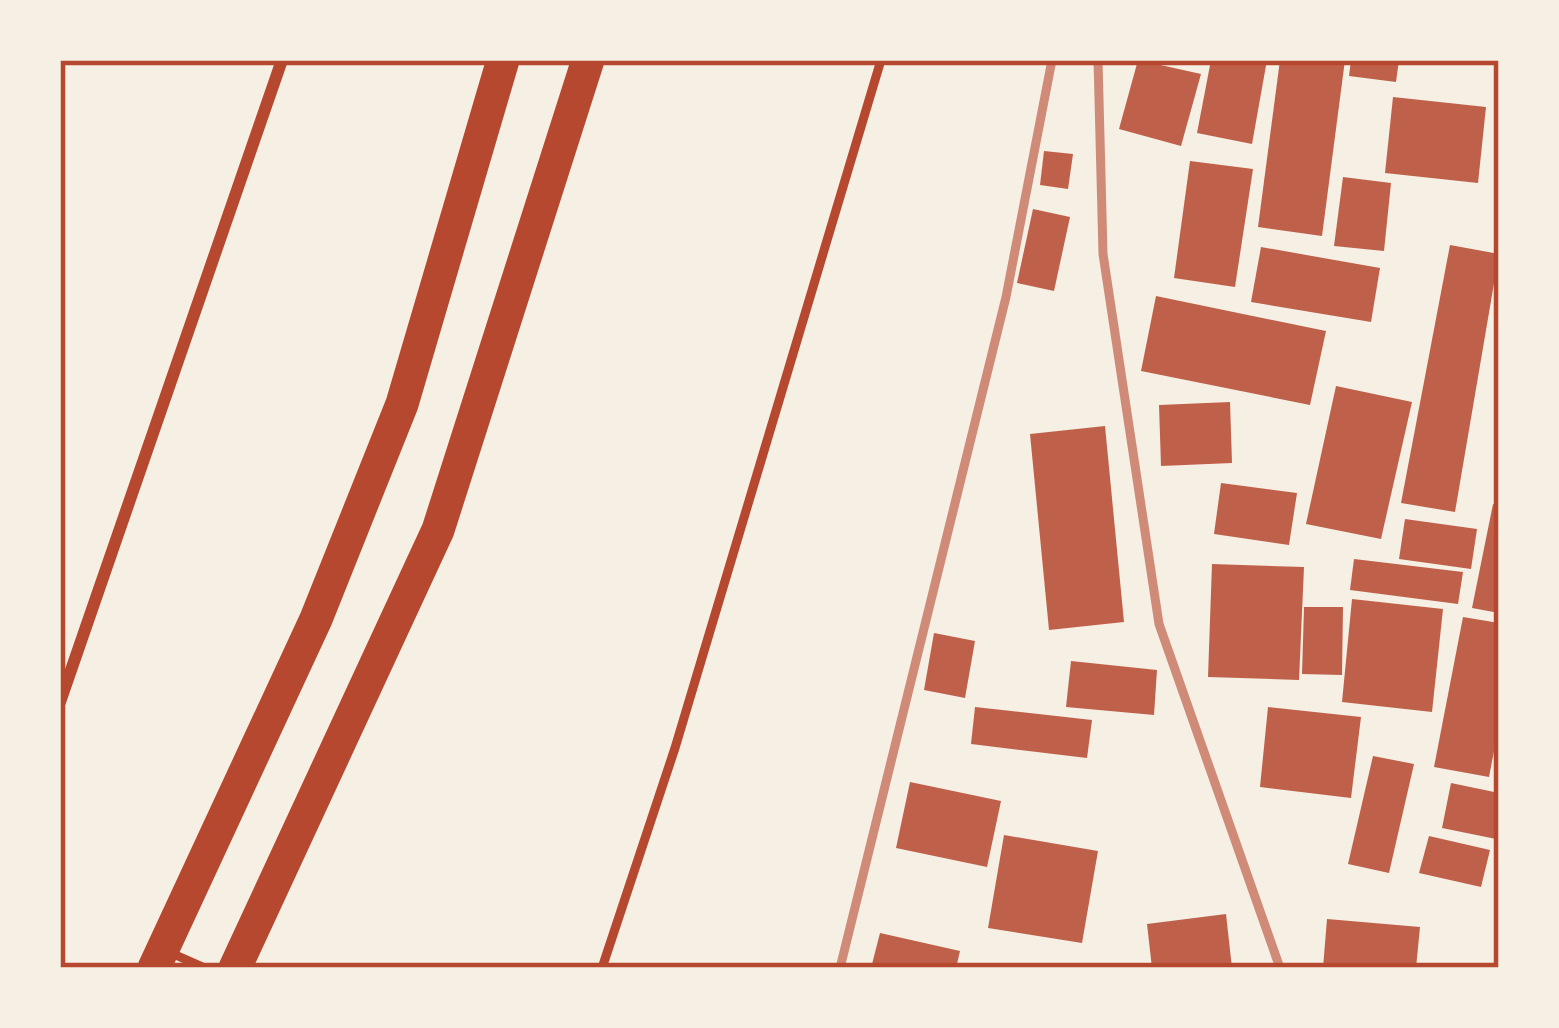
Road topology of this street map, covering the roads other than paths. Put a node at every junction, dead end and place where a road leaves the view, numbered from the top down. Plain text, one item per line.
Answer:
1 (281, 60) edge
2 (502, 60) edge
3 (588, 60) edge
4 (881, 60) edge
5 (60, 702) edge
6 (158, 959) edge
7 (205, 968) edge
8 (235, 968) edge
9 (602, 968) edge

1 - 5 street
2 - 6 highway
3 - 8 highway
4 - 9 lane
6 - 7 lane

